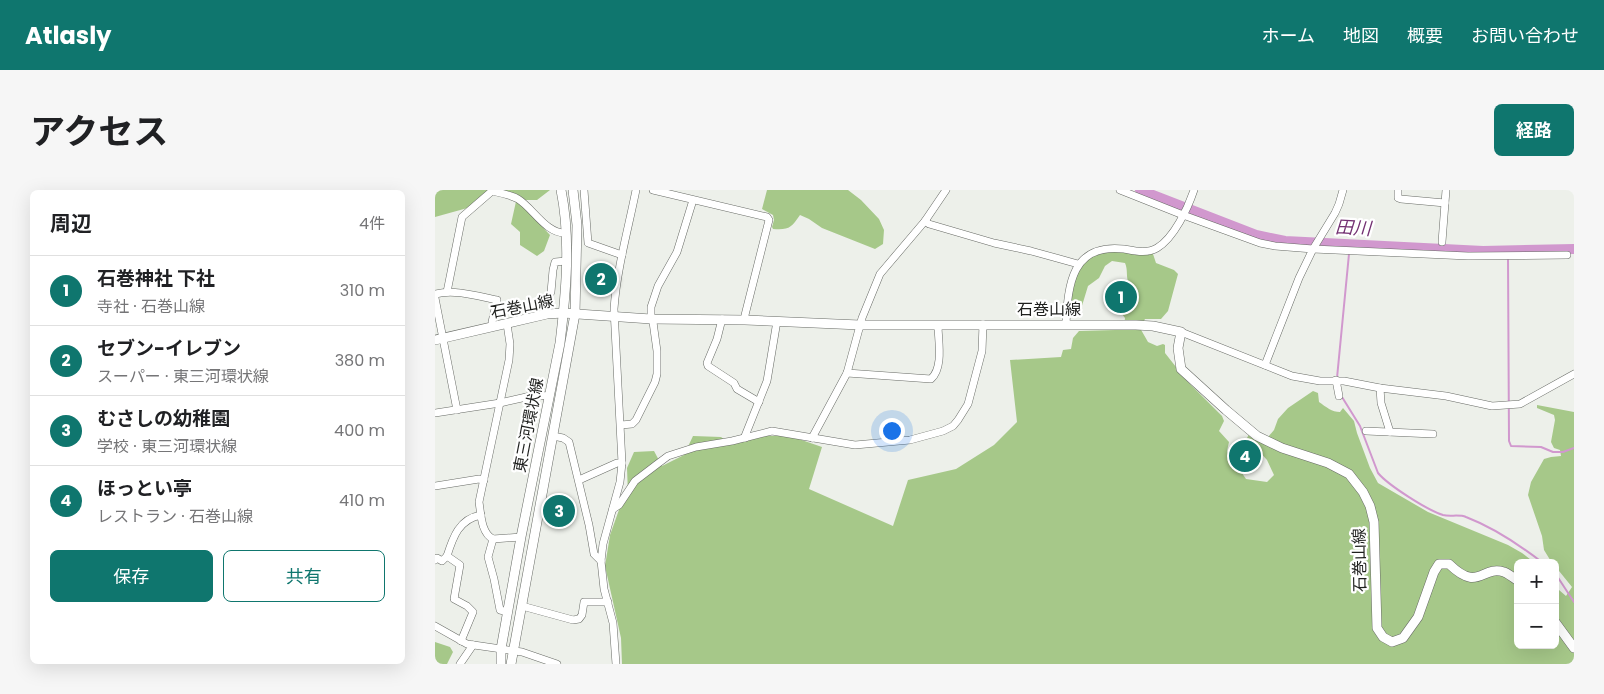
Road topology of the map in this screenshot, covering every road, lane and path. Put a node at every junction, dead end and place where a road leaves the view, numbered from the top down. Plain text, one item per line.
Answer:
1 (492, 190) edge
2 (561, 190) edge
3 (573, 190) edge
4 (583, 190) edge
5 (637, 190) edge
6 (653, 190) edge
7 (946, 190) edge
8 (1120, 190) edge
9 (1194, 190) edge
10 (1343, 190) edge
11 (1398, 190) edge
12 (1446, 190) edge
13 (693, 200) junction
14 (1445, 203) junction
15 (1184, 214) junction
16 (925, 221) junction
17 (566, 233) junction
18 (1441, 242) dead end
19 (1314, 248) junction
20 (622, 255) junction
21 (1567, 255) dead end
22 (566, 261) junction
23 (1078, 264) junction
24 (447, 292) junction
25 (551, 292) dead end
26 (435, 294) edge
27 (435, 298) edge
28 (563, 313) junction
29 (575, 314) junction
30 (614, 317) junction
31 (651, 319) junction
32 (722, 320) junction
33 (745, 320) junction
34 (777, 321) junction
35 (507, 324) junction
36 (938, 324) junction
37 (983, 324) junction
38 (1066, 324) junction
39 (860, 325) junction
40 (493, 326) junction
41 (1181, 332) junction
42 (439, 339) edge
43 (1265, 365) junction
44 (847, 373) junction
45 (1574, 374) edge
46 (1336, 380) junction
47 (1380, 388) junction
48 (549, 396) junction
49 (1339, 396) dead end
50 (759, 402) junction
51 (500, 403) junction
52 (457, 410) junction
53 (435, 413) edge
54 (621, 424) junction
55 (1366, 431) dead end
56 (1390, 432) junction
57 (1433, 434) dead end
58 (553, 436) junction
59 (745, 438) junction
60 (813, 438) junction
61 (622, 464) junction
62 (484, 480) junction
63 (579, 480) junction
64 (435, 486) edge
65 (613, 509) junction
66 (481, 515) junction
67 (521, 537) junction
68 (493, 539) junction
69 (447, 556) junction
70 (435, 560) edge
71 (601, 561) junction
72 (1514, 579) edge
73 (608, 602) junction
74 (522, 606) junction
75 (508, 612) junction
76 (435, 626) edge
77 (1559, 627) edge
78 (461, 642) junction
79 (473, 645) junction
80 (1574, 648) edge
81 (501, 649) junction
82 (513, 651) junction
83 (460, 664) edge
84 (501, 664) edge
85 (511, 664) edge
86 (557, 664) edge
87 (616, 664) edge

1 - 17 street
1 - 24 street
2 - 17 main road, 東三河環状線
3 - 29 main road, 東三河環状線
4 - 20 street
5 - 20 street
6 - 13 street
7 - 16 street
8 - 15 street
9 - 15 street
10 - 19 street
11 - 14 street
12 - 14 street
13 - 31 street
13 - 33 street
14 - 18 street
15 - 19 street
15 - 23 street
16 - 23 street
16 - 39 street
17 - 22 main road, 東三河環状線
19 - 21 street
19 - 43 street
20 - 30 street
22 - 25 street
22 - 28 main road, 東三河環状線
23 - 38 street
24 - 26 street
24 - 40 street
27 - 42 street
28 - 29 main road, 石巻山線
28 - 35 main road, 石巻山線
28 - 48 main road, 東三河環状線
29 - 30 main road, 石巻山線
29 - 58 main road, 東三河環状線
30 - 31 main road, 石巻山線
30 - 54 street
31 - 32 main road, 石巻山線
31 - 54 street
32 - 33 main road, 石巻山線
32 - 50 street
33 - 34 main road, 石巻山線
34 - 39 main road, 石巻山線
34 - 50 street
35 - 40 main road, 石巻山線
35 - 51 street
36 - 37 main road, 石巻山線
36 - 39 main road, 石巻山線
36 - 44 street
37 - 38 main road, 石巻山線
37 - 60 street
38 - 41 main road, 石巻山線
39 - 44 street
40 - 42 main road, 石巻山線
41 - 43 street
41 - 72 main road, 石巻山線
42 - 52 street
43 - 46 street
44 - 60 street
45 - 47 street
46 - 47 street
46 - 49 street
47 - 56 street
48 - 51 street
48 - 67 main road, 東三河環状線
50 - 59 street
51 - 52 street
51 - 62 street
52 - 53 street
54 - 61 street
55 - 56 street
56 - 57 street
58 - 63 street
58 - 74 main road, 東三河環状線
59 - 60 street
59 - 65 street
61 - 63 street
61 - 65 street
62 - 64 street
62 - 66 street
63 - 71 street
65 - 71 street
66 - 68 street
66 - 69 street
67 - 68 street
67 - 75 main road, 東三河環状線
68 - 75 street
69 - 70 street
69 - 78 street
71 - 73 street
73 - 74 street
73 - 87 street
74 - 82 main road, 東三河環状線
75 - 81 main road, 東三河環状線
76 - 78 street
77 - 80 main road
78 - 79 street
79 - 81 street
79 - 83 street
81 - 82 street
81 - 84 main road, 東三河環状線
82 - 85 main road, 東三河環状線
82 - 86 street

